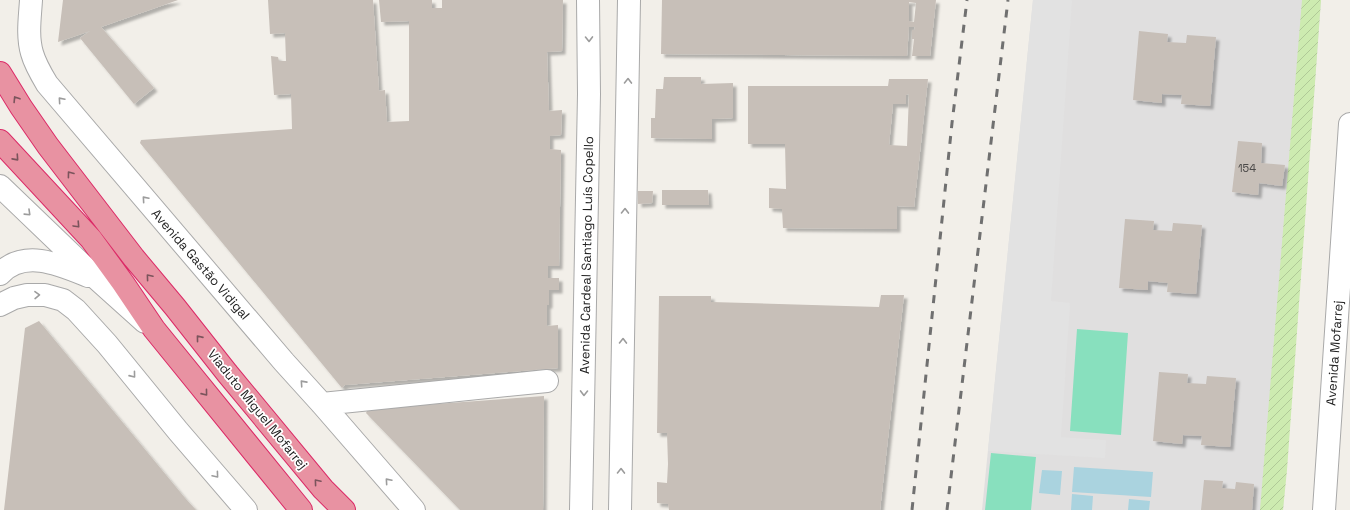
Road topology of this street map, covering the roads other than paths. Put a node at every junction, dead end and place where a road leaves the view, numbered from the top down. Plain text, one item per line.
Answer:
1 (31, 0) edge
2 (588, 0) edge
3 (629, 0) edge
4 (0, 73) edge
5 (1350, 124) edge
6 (0, 141) edge
7 (0, 186) edge
8 (0, 274) edge
9 (96, 278) junction
10 (0, 305) edge
11 (158, 335) junction
12 (547, 381) dead end
13 (322, 404) junction
14 (246, 510) edge
15 (302, 510) edge
16 (344, 510) edge
17 (414, 510) edge
18 (581, 510) edge
19 (620, 510) edge
20 (1324, 510) edge

13 -> 1 street, Avenida Gastão Vidigal
2 -> 18 street, Avenida Cardeal Santiago Luís Copello
19 -> 3 street
16 -> 4 highway, Viaduto Miguel Mofarrej
5 - 20 street, Avenida Mofarrej
6 -> 11 highway
7 -> 9 street
8 - 9 street
9 - 11 street
10 -> 14 street
11 -> 15 highway
12 - 13 street
17 -> 13 street, Avenida Gastão Vidigal

